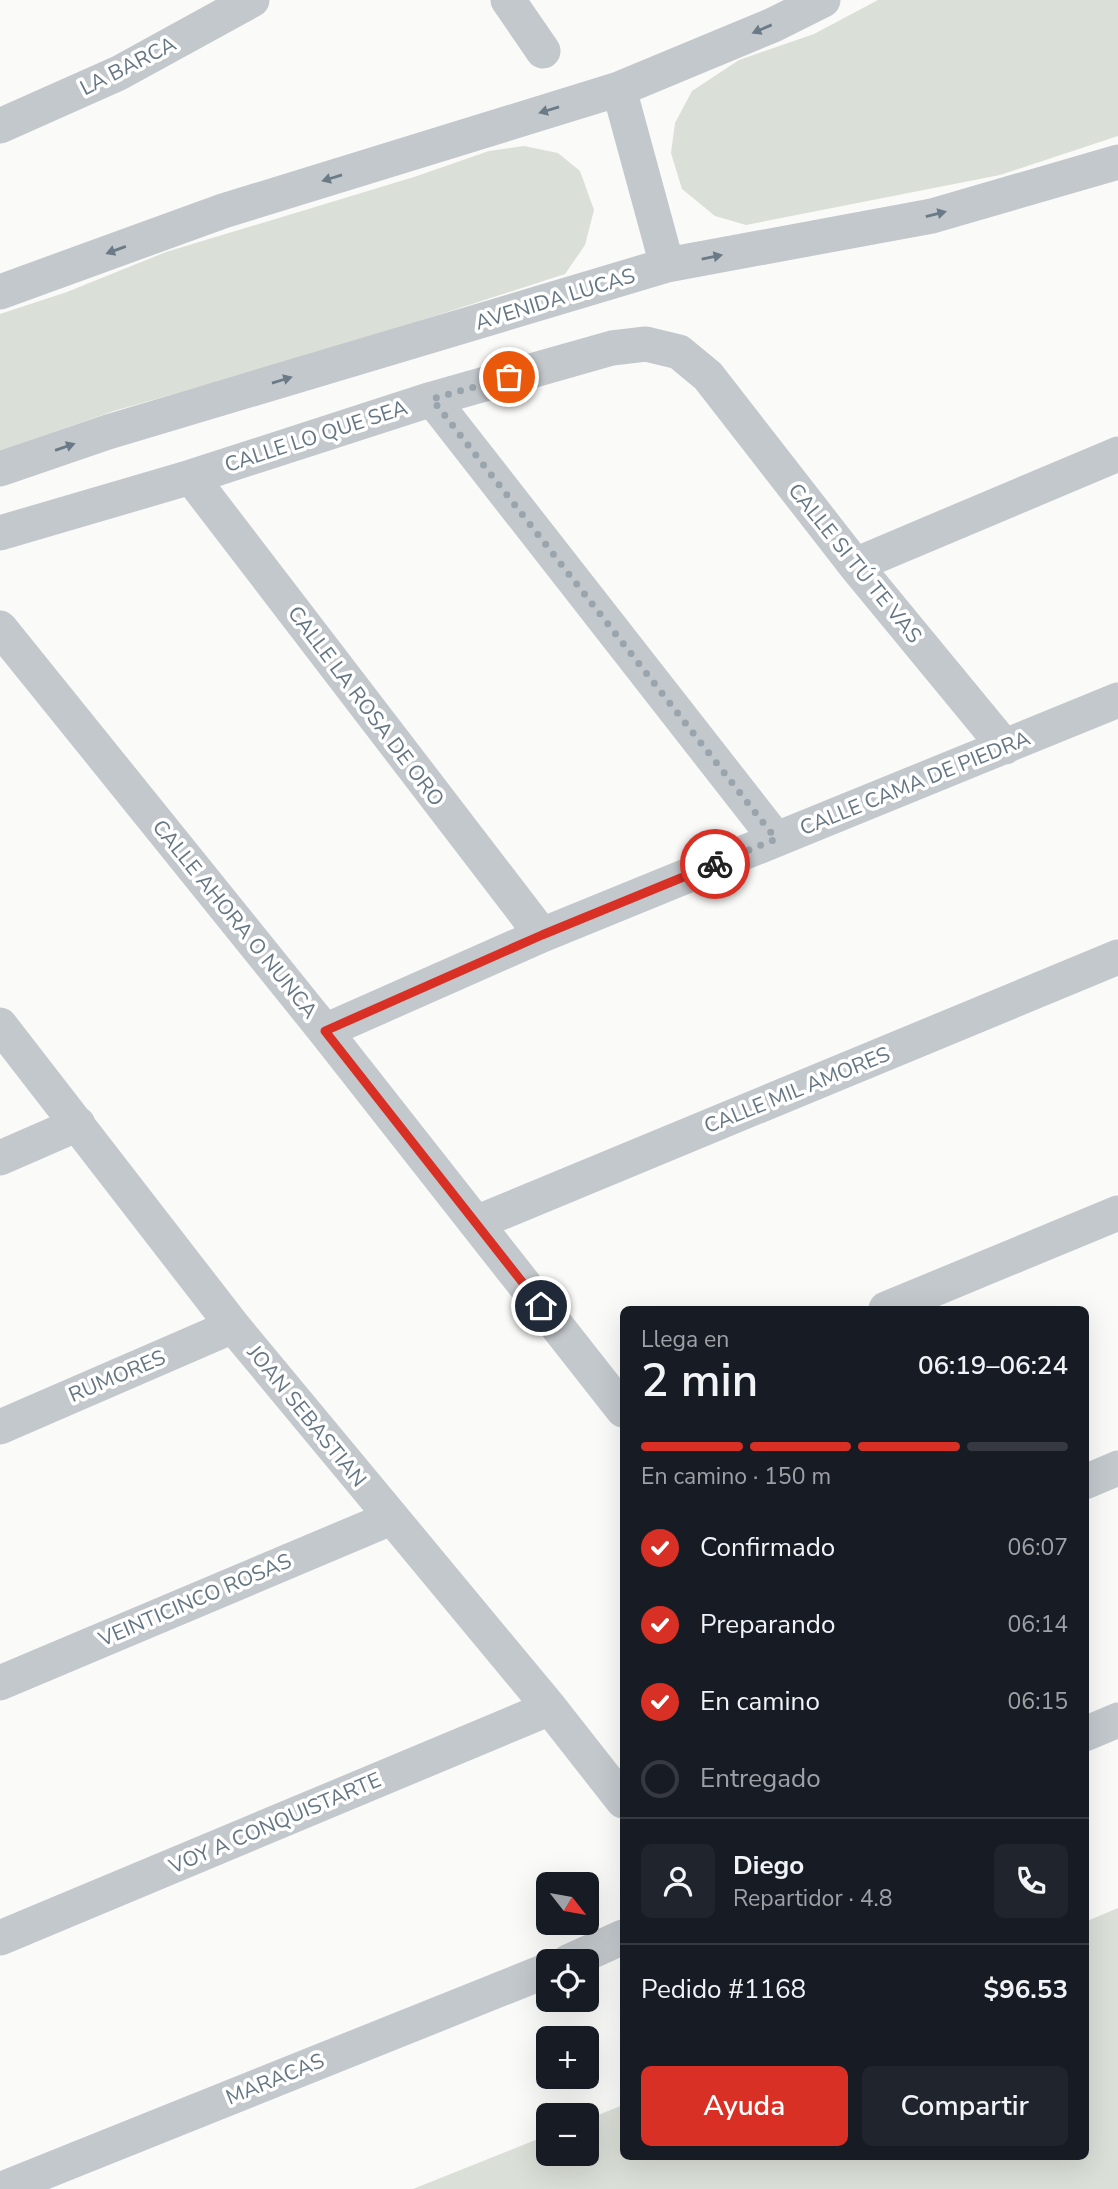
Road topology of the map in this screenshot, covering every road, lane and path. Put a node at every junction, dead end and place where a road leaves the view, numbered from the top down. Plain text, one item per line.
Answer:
1 (253, 0) edge
2 (508, 0) edge
3 (823, 0) edge
4 (543, 51) dead end
5 (619, 89) junction
6 (0, 126) edge
7 (1118, 162) edge
8 (667, 265) junction
9 (0, 292) edge
10 (708, 376) joint
11 (432, 399) junction
12 (1118, 454) edge
13 (0, 469) edge
14 (191, 477) junction
15 (0, 533) edge
16 (855, 565) junction
17 (0, 628) edge
18 (1118, 700) edge
19 (1005, 747) junction
20 (776, 839) junction
21 (542, 935) junction
22 (1118, 957) edge
23 (0, 1025) edge
24 (325, 1031) junction
25 (78, 1124) junction
26 (0, 1158) edge
27 (1118, 1213) edge
28 (476, 1223) junction
29 (893, 1306) edge
30 (233, 1326) junction
31 (620, 1406) edge
32 (0, 1427) edge
33 (1118, 1468) edge
34 (1089, 1480) edge
35 (391, 1518) junction
36 (0, 1683) edge
37 (550, 1708) junction
38 (1118, 1720) edge
39 (1089, 1732) edge
40 (620, 1797) edge
41 (0, 1938) edge
42 (620, 1938) edge
43 (597, 1949) edge
44 (536, 1975) edge
45 (2, 2189) edge

1 - 6 street, LA BARCA
2 - 4 street
3 -> 5 street
5 - 8 street
5 -> 9 street
8 -> 7 street, AVENIDA LUCAS
13 -> 8 street, AVENIDA LUCAS
10 - 11 street, CALLE LO QUE SEA
10 - 16 street, CALLE SI TÚ TE VAS
11 - 14 street, CALLE LO QUE SEA
11 - 20 street
12 - 16 street
14 - 15 street, CALLE LO QUE SEA
14 - 21 street, CALLE LA ROSA DE ORO
16 - 19 street, CALLE SI TÚ TE VAS
17 - 24 street, CALLE AHORA O NUNCA
18 - 19 street, CALLE CAMA DE PIEDRA
19 - 20 street, CALLE CAMA DE PIEDRA
20 - 21 street, CALLE CAMA DE PIEDRA
21 - 24 street, CALLE CAMA DE PIEDRA
22 - 28 street, CALLE MIL AMORES
23 - 25 street, JOAN SEBASTIAN
24 - 28 street, CALLE AHORA O NUNCA
25 - 26 street
25 - 30 street, JOAN SEBASTIAN
27 - 29 street
28 - 31 street, CALLE AHORA O NUNCA
30 - 32 street, RUMORES
30 - 35 street, JOAN SEBASTIAN
33 - 34 street
35 - 36 street, VEINTICINCO ROSAS
35 - 37 street, JOAN SEBASTIAN
37 - 40 street, JOAN SEBASTIAN
37 - 41 street, VOY A CONQUISTARTE
38 - 39 street
42 - 43 street
44 - 45 street, MARACAS

